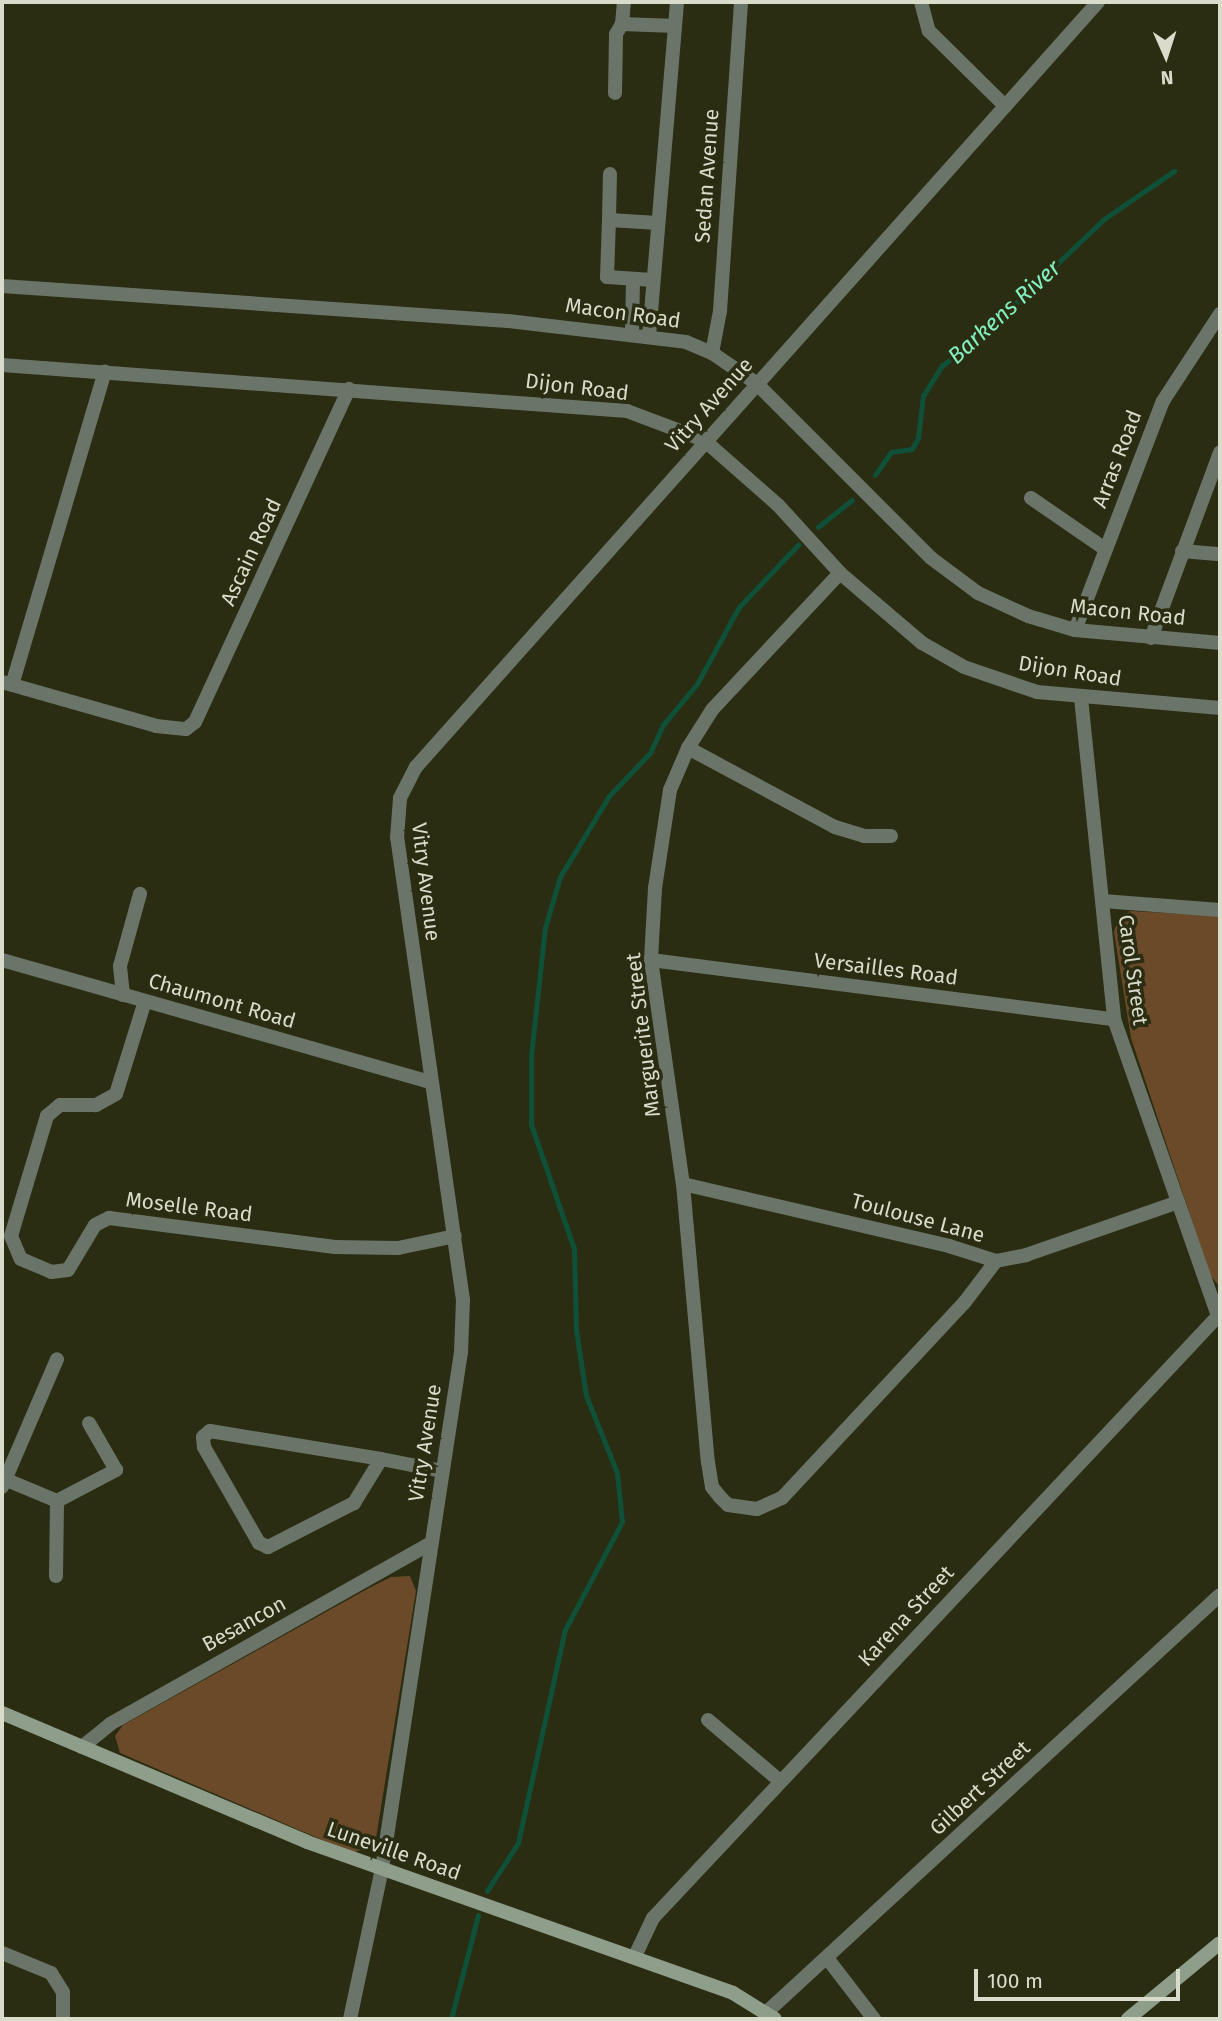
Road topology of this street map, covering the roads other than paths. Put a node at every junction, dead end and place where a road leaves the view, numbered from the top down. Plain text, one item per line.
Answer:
1 (624, 2) edge
2 (677, 2) edge
3 (741, 2) edge
4 (921, 2) edge
5 (1098, 2) edge
6 (622, 24) junction
7 (675, 26) junction
8 (615, 93) dead end
9 (1005, 106) junction
10 (610, 174) dead end
11 (610, 220) junction
12 (658, 223) junction
13 (633, 279) junction
14 (653, 281) junction
15 (2, 286) edge
16 (1220, 314) edge
17 (632, 333) junction
18 (649, 336) junction
19 (712, 353) junction
20 (2, 365) edge
21 (105, 371) junction
22 (756, 383) junction
23 (349, 389) junction
24 (704, 440) junction
25 (1220, 453) edge
26 (1031, 498) dead end
27 (1105, 548) junction
28 (1182, 551) junction
29 (1220, 554) edge
30 (840, 573) junction
31 (1075, 630) junction
32 (1151, 638) junction
33 (1220, 643) edge
34 (7, 683) edge
35 (1081, 698) junction
36 (1220, 708) edge
37 (688, 748) junction
38 (891, 836) dead end
39 (140, 894) dead end
40 (1103, 901) junction
41 (1220, 910) edge
42 (2, 960) edge
43 (652, 960) junction
44 (123, 995) junction
45 (145, 1001) junction
46 (1114, 1019) junction
47 (432, 1082) junction
48 (683, 1184) junction
49 (1178, 1202) junction
50 (455, 1236) junction
51 (996, 1261) junction
52 (1219, 1315) edge
53 (57, 1359) dead end
54 (89, 1423) dead end
55 (381, 1459) junction
56 (442, 1471) junction
57 (3, 1482) edge
58 (57, 1501) junction
59 (430, 1543) junction
60 (56, 1576) dead end
61 (1220, 1595) edge
62 (2, 1713) edge
63 (708, 1720) dead end
64 (82, 1747) junction
65 (780, 1781) junction
66 (382, 1869) junction
67 (1220, 1943) edge
68 (2, 1953) edge
69 (635, 1956) junction
70 (827, 1958) junction
71 (771, 2015) edge
72 (63, 2019) edge
73 (350, 2019) edge
74 (874, 2019) edge
75 (1128, 2019) edge

1 - 6 street
2 - 7 street
3 - 19 street, Sedan Avenue
4 - 9 street
5 - 9 street, Vitry Avenue
6 - 7 street
6 - 8 street
7 - 12 street
9 - 22 street, Vitry Avenue
10 - 11 street
11 - 12 street
11 - 13 street
12 - 14 street
13 - 14 street
13 - 17 street
14 - 18 street
15 - 17 street, Macon Road
16 - 27 street, Arras Road
17 - 18 street, Macon Road
18 - 19 street, Macon Road
19 - 22 street, Macon Road
20 - 21 street, Dijon Road
21 - 23 street, Dijon Road
21 - 34 street
22 - 24 street, Vitry Avenue
22 - 31 street, Macon Road
23 - 24 street, Dijon Road
23 - 34 street, Ascain Road
24 - 30 street, Dijon Road
24 - 47 street, Vitry Avenue
25 - 28 street
26 - 27 street
27 - 31 street, Arras Road
28 - 29 street
28 - 32 street
30 - 35 street, Dijon Road
30 - 37 street, Marguerite Street
31 - 32 street, Macon Road
32 - 33 street, Macon Road
35 - 36 street, Dijon Road
35 - 40 street, Carol Street
37 - 38 street
37 - 43 street, Marguerite Street
39 - 44 street
40 - 41 street
40 - 46 street, Carol Street
42 - 44 street, Chaumont Road
43 - 46 street, Versailles Road
43 - 48 street, Marguerite Street
44 - 45 street, Chaumont Road
45 - 47 street, Chaumont Road
45 - 50 street, Moselle Road
46 - 49 street, Carol Street
47 - 50 street, Vitry Avenue
48 - 51 street, Toulouse Lane
48 - 51 street, Marguerite Street
49 - 51 street, Toulouse Lane
49 - 52 street, Carol Street
50 - 56 street, Vitry Avenue
52 - 65 street, Karena Street
53 - 57 street
54 - 58 street
55 - 55 street
55 - 56 street
56 - 59 street, Vitry Avenue
57 - 58 street
58 - 60 street
59 - 64 street, Besancon
59 - 66 street, Vitry Avenue
61 - 70 street, Gilbert Street
62 - 64 street, Luneville Road
63 - 65 street
64 - 66 street, Luneville Road
65 - 69 street, Karena Street
66 - 69 street, Luneville Road
66 - 73 street, Vitry Avenue
67 - 75 street
68 - 72 street
69 - 71 street, Luneville Road
70 - 71 street, Gilbert Street
70 - 74 street

